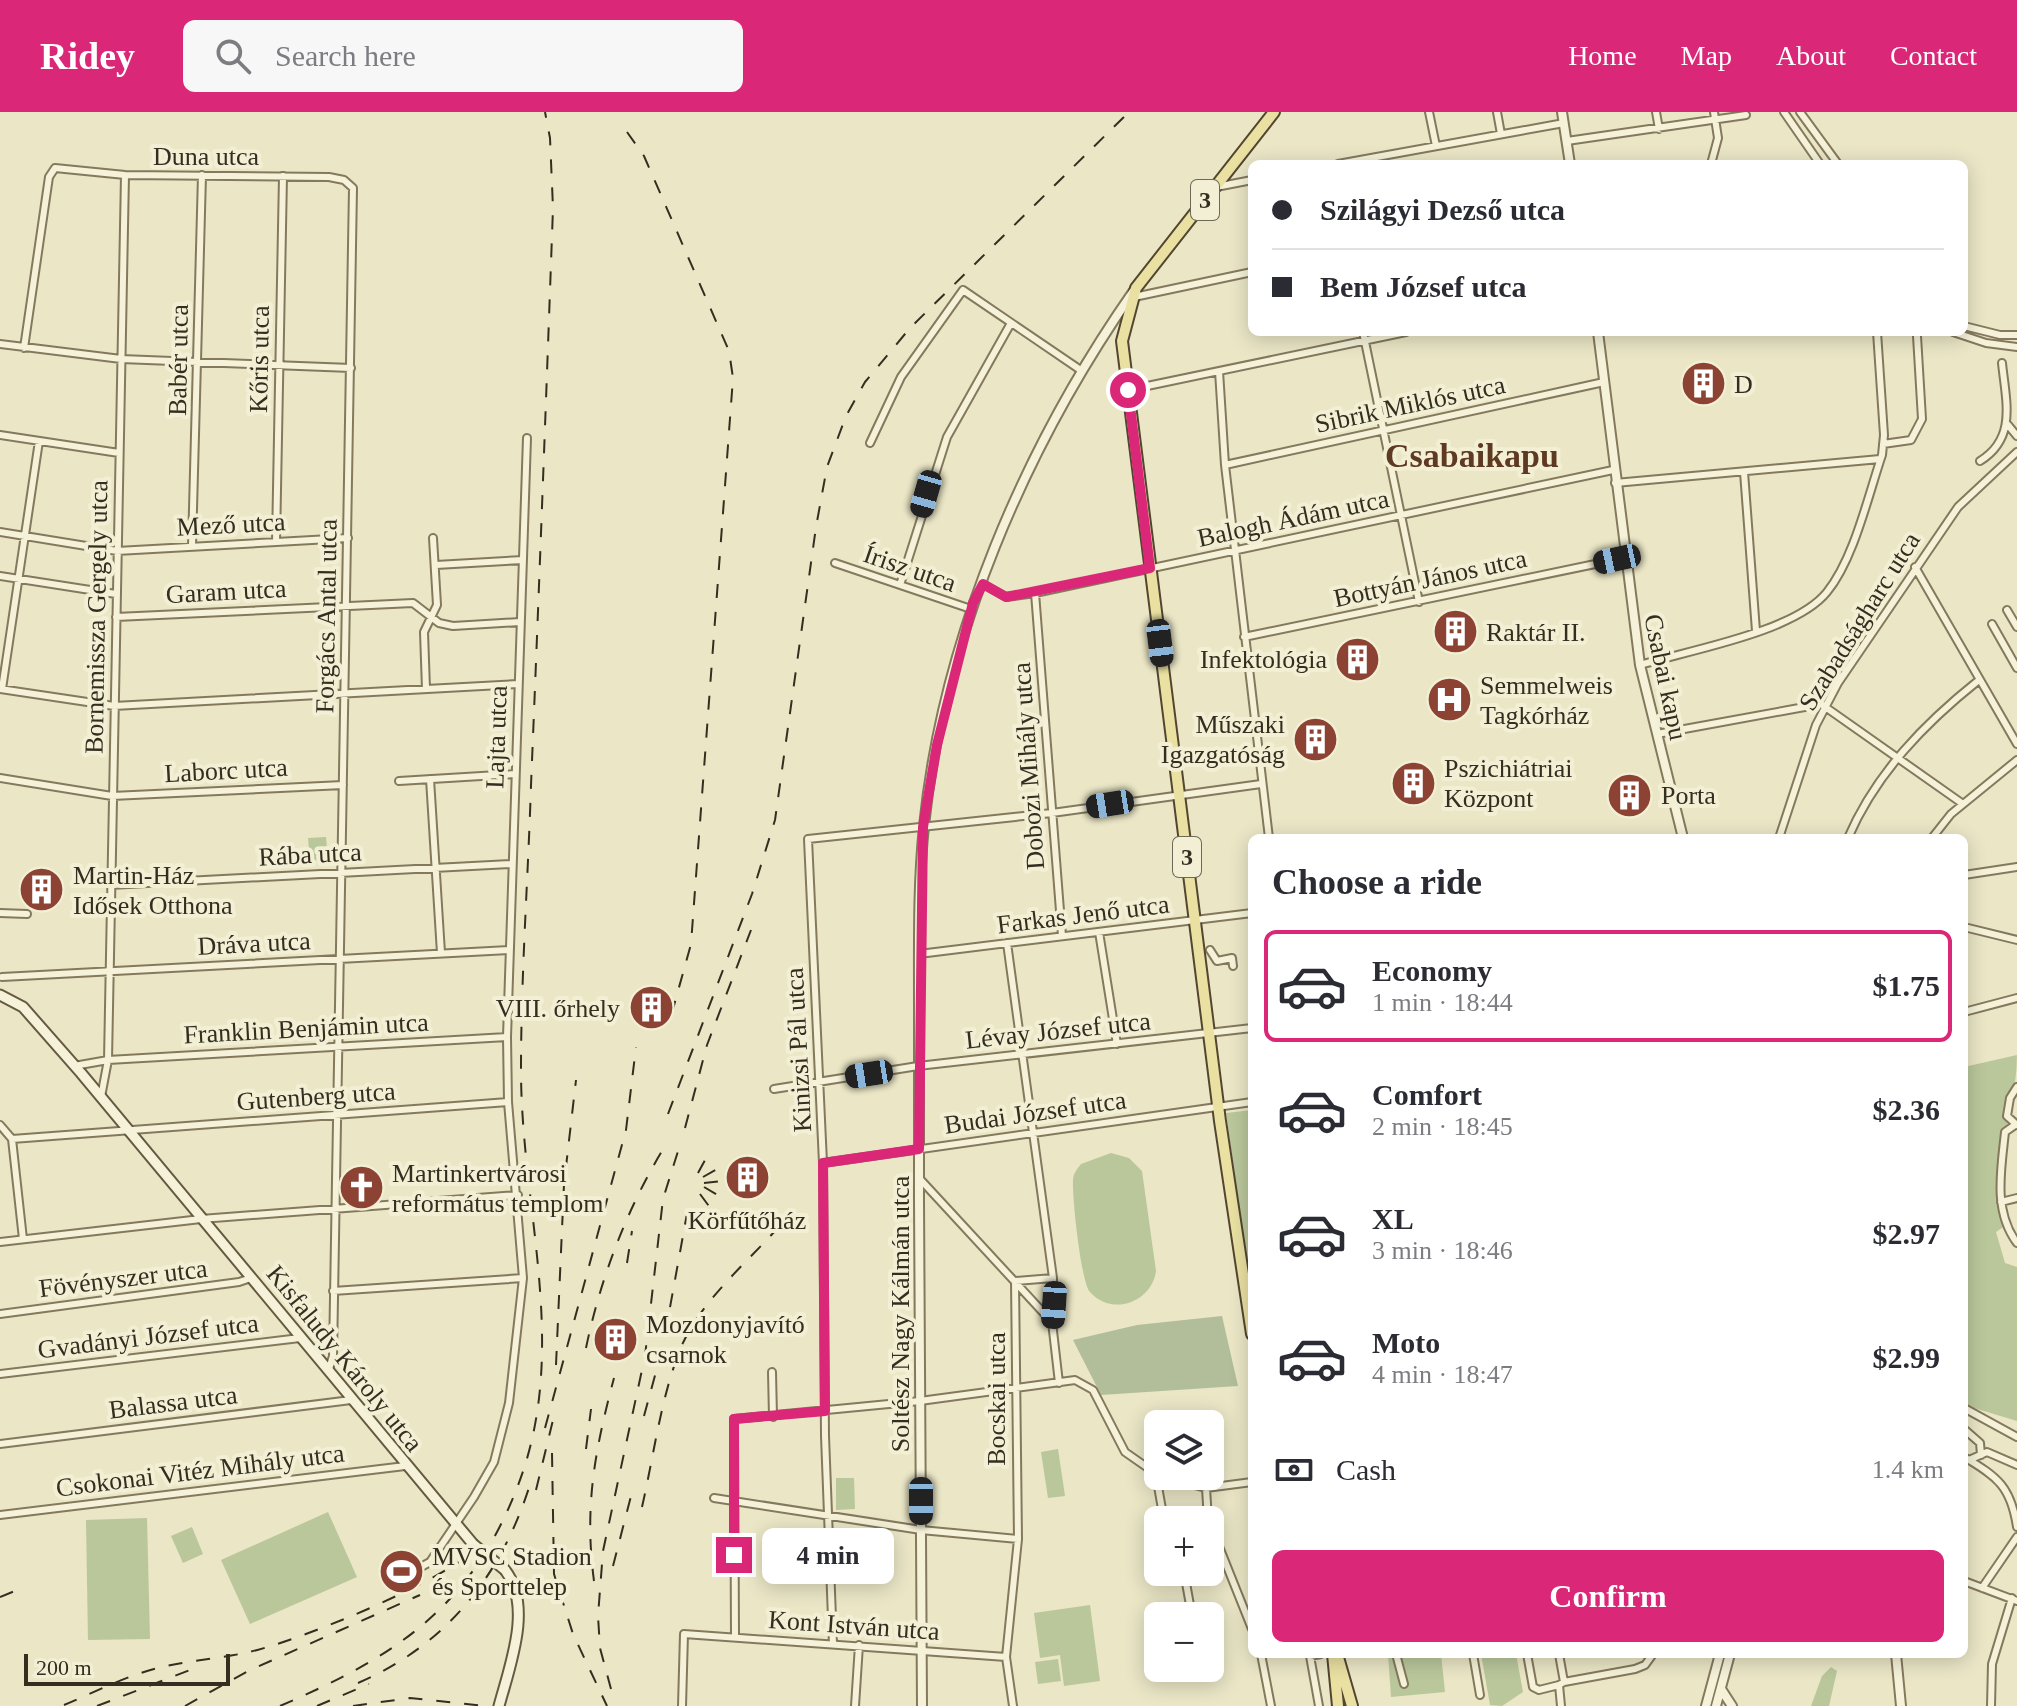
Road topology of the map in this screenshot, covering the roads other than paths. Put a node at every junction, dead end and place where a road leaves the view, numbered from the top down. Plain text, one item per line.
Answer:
1 (1274, 112) edge
2 (1429, 112) edge
3 (1497, 112) edge
4 (1562, 112) edge
5 (1656, 112) edge
6 (1784, 112) edge
7 (1800, 112) edge
8 (1746, 115) dead end
9 (1715, 116) edge
10 (1564, 123) junction
11 (1659, 129) junction
12 (1501, 134) junction
13 (1567, 141) junction
14 (1436, 146) junction
15 (1360, 160) edge
16 (1569, 160) edge
17 (1712, 160) edge
18 (1817, 160) edge
19 (1835, 160) edge
20 (125, 175) junction
21 (202, 175) junction
22 (283, 176) junction
23 (1248, 181) edge
24 (353, 188) joint
25 (1215, 188) junction
26 (1248, 273) edge
27 (1134, 293) junction
28 (1011, 323) junction
29 (1124, 324) junction
30 (1968, 327) edge
31 (2017, 335) edge
32 (1106, 336) junction
33 (1364, 336) edge
34 (1388, 336) edge
35 (1598, 336) edge
36 (1877, 336) edge
37 (1917, 336) dead end
38 (1966, 336) edge
39 (1365, 341) junction
40 (0, 344) edge
41 (2017, 347) edge
42 (24, 348) junction
43 (121, 359) junction
44 (198, 362) junction
45 (2002, 363) dead end
46 (279, 367) junction
47 (351, 368) junction
48 (1082, 371) junction
49 (1219, 371) junction
50 (1604, 382) junction
51 (1128, 390) junction
52 (2008, 425) junction
53 (1382, 431) junction
54 (0, 435) edge
55 (2017, 436) edge
56 (527, 438) dead end
57 (39, 441) junction
58 (870, 443) dead end
59 (1883, 444) junction
60 (2017, 452) edge
61 (119, 453) junction
62 (1880, 459) junction
63 (1980, 461) dead end
64 (1225, 465) junction
65 (1613, 470) junction
66 (1744, 472) junction
67 (1615, 483) junction
68 (1401, 516) junction
69 (0, 532) edge
70 (25, 536) junction
71 (348, 538) junction
72 (433, 538) dead end
73 (276, 542) junction
74 (192, 546) junction
75 (117, 551) junction
76 (1234, 551) junction
77 (1624, 558) junction
78 (523, 560) junction
79 (835, 563) dead end
80 (436, 565) junction
81 (1915, 567) junction
82 (1150, 568) junction
83 (0, 576) edge
84 (19, 579) junction
85 (983, 584) junction
86 (900, 585) junction
87 (1035, 593) junction
88 (116, 594) junction
89 (1419, 602) junction
90 (346, 605) junction
91 (971, 609) junction
92 (2007, 610) dead end
93 (431, 615) junction
94 (116, 617) junction
95 (520, 622) junction
96 (1992, 624) dead end
97 (2017, 627) edge
98 (1756, 631) junction
99 (1244, 637) junction
100 (1640, 665) junction
101 (2017, 668) edge
102 (1979, 680) junction
103 (518, 684) junction
104 (1, 689) edge
105 (426, 689) junction
106 (345, 694) junction
107 (114, 706) junction
108 (1825, 706) junction
109 (1657, 734) junction
110 (2017, 744) edge
111 (1898, 758) junction
112 (2017, 760) edge
113 (515, 774) junction
114 (0, 778) edge
115 (430, 779) junction
116 (399, 781) dead end
117 (1261, 784) junction
118 (343, 785) junction
119 (1179, 794) junction
120 (112, 796) junction
121 (1963, 804) junction
122 (1052, 813) junction
123 (923, 827) junction
124 (1268, 834) edge
125 (1682, 834) edge
126 (1780, 834) edge
127 (1850, 834) edge
128 (1934, 834) edge
129 (511, 864) junction
130 (436, 867) junction
131 (2017, 867) edge
132 (341, 872) junction
133 (1968, 874) edge
134 (110, 885) junction
135 (0, 913) edge
136 (1248, 913) edge
137 (27, 914) dead end
138 (1195, 920) junction
139 (1968, 928) edge
140 (1099, 932) junction
141 (1062, 936) junction
142 (2017, 940) edge
143 (1007, 943) junction
144 (509, 950) junction
145 (1210, 950) dead end
146 (441, 953) junction
147 (919, 954) junction
148 (338, 958) junction
149 (1233, 966) dead end
150 (108, 972) junction
151 (2, 977) edge
152 (0, 995) edge
153 (2017, 998) edge
154 (1968, 1011) edge
155 (1248, 1029) edge
156 (1210, 1034) junction
157 (507, 1037) junction
158 (1117, 1044) junction
159 (336, 1045) junction
160 (1024, 1054) junction
161 (108, 1060) junction
162 (74, 1066) junction
163 (918, 1066) junction
164 (820, 1082) junction
165 (2017, 1087) edge
166 (774, 1089) dead end
167 (101, 1097) junction
168 (508, 1102) junction
169 (1248, 1102) edge
170 (1219, 1106) junction
171 (336, 1114) junction
172 (0, 1125) edge
173 (2016, 1125) edge
174 (127, 1130) junction
175 (1034, 1133) junction
176 (12, 1139) junction
177 (919, 1149) junction
178 (823, 1163) junction
179 (919, 1178) junction
180 (518, 1195) junction
181 (2017, 1198) edge
182 (2001, 1202) junction
183 (334, 1208) junction
184 (201, 1219) junction
185 (23, 1239) junction
186 (0, 1242) edge
187 (2017, 1243) edge
188 (251, 1278) junction
189 (523, 1278) junction
190 (1053, 1278) junction
191 (1015, 1281) junction
192 (333, 1291) junction
193 (1248, 1306) edge
194 (0, 1314) edge
195 (1052, 1322) junction
196 (300, 1338) junction
197 (772, 1372) dead end
198 (328, 1373) junction
199 (0, 1374) edge
200 (1059, 1383) junction
201 (1015, 1390) junction
202 (351, 1400) junction
203 (920, 1401) junction
204 (1968, 1410) edge
205 (825, 1411) junction
206 (773, 1417) junction
207 (1968, 1432) edge
208 (2017, 1437) edge
209 (0, 1444) edge
210 (1981, 1455) junction
211 (1968, 1458) edge
212 (1968, 1459) edge
213 (1144, 1465) edge
214 (2017, 1465) edge
215 (405, 1466) junction
216 (1248, 1483) edge
217 (1224, 1486) edge
218 (714, 1498) dead end
219 (734, 1501) junction
220 (0, 1515) edge
221 (828, 1516) junction
222 (455, 1526) junction
223 (2017, 1527) edge
224 (921, 1530) junction
225 (2017, 1537) edge
226 (1018, 1539) junction
227 (1224, 1559) edge
228 (401, 1578) dead end
229 (1968, 1583) edge
230 (1982, 1588) junction
231 (2014, 1599) edge
232 (1248, 1619) edge
233 (735, 1637) junction
234 (833, 1644) junction
235 (859, 1645) junction
236 (922, 1650) junction
237 (1006, 1657) junction
238 (1262, 1658) edge
239 (1310, 1658) edge
240 (1335, 1658) edge
241 (1336, 1658) edge
242 (1397, 1658) edge
243 (1474, 1658) edge
244 (1528, 1658) edge
245 (1559, 1658) edge
246 (1650, 1658) edge
247 (1719, 1658) edge
248 (1729, 1658) edge
249 (1896, 1658) edge
250 (1562, 1683) junction
251 (1404, 1684) dead end
252 (1721, 1688) junction
253 (1480, 1695) dead end
254 (499, 1706) edge
255 (682, 1706) edge
256 (855, 1706) edge
257 (922, 1706) edge
258 (1013, 1706) edge
259 (1271, 1706) edge
260 (1319, 1706) edge
261 (1338, 1706) edge
262 (1352, 1706) edge
263 (1561, 1706) edge
264 (1706, 1706) edge
265 (1716, 1706) edge
266 (1732, 1706) edge
267 (1901, 1706) edge
268 (1991, 1706) edge

1 - 25 main road, 3
2 - 14 street
3 - 12 street
4 - 10 street
5 - 11 street
6 - 18 street
7 - 19 street
8 - 9 street
9 - 11 street
9 - 17 street
10 - 12 street
10 - 13 street
11 - 13 street
12 - 14 street
13 - 16 street
14 - 15 street
20 - 21 street, Duna utca
20 - 42 street, Duna utca
20 - 43 street, Bornemissza Gergely utca
21 - 22 street, Duna utca
21 - 44 street, Babér utca
22 - 24 street, Duna utca
22 - 46 street, Kőris utca
23 - 25 street
24 - 47 street, Forgács Antal utca
25 - 27 main road, 3
26 - 27 street
27 - 29 main road, 3
27 - 32 street, Soltész Nagy Kálmán utca
28 - 48 street
28 - 58 street
28 - 86 street
29 - 32 street, Soltész Nagy Kálmán utca
29 - 51 main road, 3
30 - 31 street
32 - 48 street, Soltész Nagy Kálmán utca
33 - 39 street
34 - 39 street
35 - 50 street, Csabai kapu
36 - 59 street
37 - 59 street
38 - 41 street
39 - 49 street
39 - 53 street
40 - 42 street
42 - 43 street
43 - 44 street
43 - 61 street, Bornemissza Gergely utca
44 - 46 street
44 - 74 street, Babér utca
45 - 52 street
46 - 47 street
46 - 73 street, Kőris utca
47 - 71 street, Forgács Antal utca
48 - 85 street, Soltész Nagy Kálmán utca
49 - 51 street
49 - 64 street
50 - 53 street, Sibrik Miklós utca
50 - 65 street, Csabai kapu
51 - 82 main road, 3
52 - 55 street
52 - 63 street
53 - 64 street, Sibrik Miklós utca
53 - 68 street
54 - 57 street
56 - 78 street, Lajta utca
57 - 61 street
57 - 70 street
59 - 62 street
60 - 81 street, Szabadságharc utca
61 - 75 street, Bornemissza Gergely utca
62 - 66 street
62 - 98 street
64 - 76 street
65 - 67 street, Csabai kapu
65 - 68 street, Balogh Ádám utca
66 - 67 street
66 - 98 street
67 - 77 street, Csabai kapu
68 - 76 street, Balogh Ádám utca
68 - 89 street
69 - 70 street, Mező utca
70 - 75 street, Mező utca
70 - 84 street
71 - 73 street, Mező utca
71 - 90 street, Forgács Antal utca
72 - 80 street
73 - 74 street, Mező utca
74 - 75 street, Mező utca
75 - 88 street, Bornemissza Gergely utca
76 - 82 street, Balogh Ádám utca
76 - 99 street
77 - 89 street, Bottyán János utca
77 - 100 street, Csabai kapu
78 - 80 street
78 - 95 street, Lajta utca
79 - 86 street, Írisz utca
80 - 93 street
81 - 102 street
81 - 108 street, Szabadságharc utca
82 - 87 street, Balogh Ádám utca
82 - 119 main road, 3
83 - 84 street
84 - 88 street
84 - 104 street
85 - 87 street, Balogh Ádám utca
85 - 91 street, Soltész Nagy Kálmán utca
86 - 91 street, Írisz utca
87 - 122 street, Dobozi Mihály utca
88 - 94 street, Bornemissza Gergely utca
89 - 99 street, Bottyán János utca
90 - 93 street, Garam utca
90 - 94 street, Garam utca
90 - 106 street, Forgács Antal utca
91 - 123 street, Soltész Nagy Kálmán utca
92 - 97 street
93 - 95 street, Garam utca
93 - 105 street
94 - 107 street, Bornemissza Gergely utca
95 - 103 street, Lajta utca
96 - 101 street
98 - 100 street
99 - 117 street
100 - 109 street, Csabai kapu
102 - 110 street
102 - 111 street
103 - 105 street
103 - 113 street, Lajta utca
104 - 107 street
105 - 106 street
106 - 107 street
106 - 118 street, Forgács Antal utca
107 - 120 street, Bornemissza Gergely utca
108 - 109 street
108 - 111 street
108 - 126 street, Szabadságharc utca
109 - 125 street, Csabai kapu
111 - 121 street
111 - 127 street
112 - 121 street
113 - 115 street
113 - 129 street, Lajta utca
114 - 120 street, Laborc utca
115 - 116 street
115 - 130 street
117 - 119 street
117 - 124 street
118 - 120 street, Laborc utca
118 - 132 street, Forgács Antal utca
119 - 122 street
119 - 138 main road, 3
120 - 134 street, Bornemissza Gergely utca
121 - 128 street
122 - 123 street
122 - 141 street, Dobozi Mihály utca
123 - 147 street, Soltész Nagy Kálmán utca
123 - 164 street, Kinizsi Pál utca
129 - 130 street, Rába utca
129 - 144 street, Lajta utca
130 - 132 street, Rába utca
130 - 146 street
131 - 133 street
132 - 134 street, Rába utca
132 - 148 street, Forgács Antal utca
134 - 150 street, Bornemissza Gergely utca
135 - 137 street
136 - 138 street, Farkas Jenő utca
138 - 140 street, Farkas Jenő utca
138 - 156 main road, 3
139 - 142 street
140 - 141 street, Farkas Jenő utca
140 - 158 street
141 - 143 street, Farkas Jenő utca
143 - 147 street, Farkas Jenő utca
143 - 160 street
144 - 146 street, Dráva utca
144 - 157 street, Lajta utca
145 - 149 street
146 - 148 street, Dráva utca
147 - 163 street, Soltész Nagy Kálmán utca
148 - 150 street, Dráva utca
148 - 159 street, Forgács Antal utca
150 - 151 street, Dráva utca
150 - 161 street, Bornemissza Gergely utca
152 - 162 main road, Kisfaludy Károly utca
153 - 154 street
155 - 156 street, Lévay József utca
156 - 158 street, Lévay József utca
156 - 170 main road, 3
157 - 159 street, Franklin Benjámin utca
157 - 168 street, Lajta utca
158 - 160 street, Lévay József utca
159 - 161 street, Franklin Benjámin utca
159 - 171 street, Forgács Antal utca
160 - 163 street, Lévay József utca
160 - 175 street
161 - 162 street
161 - 167 street
162 - 167 main road, Kisfaludy Károly utca
163 - 164 street, Lévay József utca
163 - 177 street, Soltész Nagy Kálmán utca
164 - 166 street, Lévay József utca
164 - 178 street, Kinizsi Pál utca
165 - 173 street
167 - 174 main road, Kisfaludy Károly utca
168 - 171 street, Gutenberg utca
168 - 180 street, Lajta utca
169 - 170 street, Budai József utca
170 - 175 street, Budai József utca
170 - 193 main road, 3
171 - 174 street, Gutenberg utca
171 - 183 street, Forgács Antal utca
172 - 176 street
173 - 182 street
174 - 176 street, Gutenberg utca
174 - 184 main road, Kisfaludy Károly utca
175 - 177 street, Budai József utca
175 - 190 street
176 - 185 street
177 - 178 street, Budai József utca
177 - 179 street, Soltész Nagy Kálmán utca
178 - 205 street, Kinizsi Pál utca
179 - 191 street
179 - 203 street, Soltész Nagy Kálmán utca
180 - 183 street
180 - 189 street, Lajta utca
181 - 182 street
182 - 187 street
183 - 184 street
183 - 192 street, Forgács Antal utca
184 - 185 street
184 - 188 main road, Kisfaludy Károly utca
185 - 186 street
188 - 194 street, Fövényszer utca
188 - 196 main road, Kisfaludy Károly utca
189 - 192 street
189 - 222 street, Lajta utca
190 - 191 street
190 - 195 street
191 - 195 street
191 - 201 street, Bocskai utca
192 - 198 street, Forgács Antal utca
195 - 200 street
196 - 198 main road, Kisfaludy Károly utca
196 - 199 street, Gvadányi József utca
197 - 206 street
198 - 202 main road, Kisfaludy Károly utca
200 - 201 street
200 - 213 street
201 - 203 street
201 - 226 street, Bocskai utca
202 - 209 street, Balassa utca
202 - 215 main road, Kisfaludy Károly utca
203 - 205 street
203 - 224 street, Soltész Nagy Kálmán utca
204 - 208 street
205 - 206 street
205 - 221 street, Kinizsi Pál utca
206 - 219 street
207 - 210 street
210 - 211 street
210 - 214 street
212 - 223 street
215 - 220 street, Csokonai Vitéz Mihály utca
215 - 222 main road, Kisfaludy Károly utca
216 - 217 street
218 - 219 street
219 - 221 street
219 - 233 street
221 - 224 street
221 - 234 street, Kinizsi Pál utca
222 - 228 street, Lajta utca
222 - 254 main road, Kisfaludy Károly utca, bridge
224 - 226 street
224 - 236 street, Soltész Nagy Kálmán utca
225 - 230 street
226 - 237 street, Bocskai utca
227 - 232 street
229 - 230 street
230 - 231 street
231 - 268 street
233 - 234 street, Kont István utca
233 - 255 street, Kont István utca
234 - 235 street, Kont István utca
235 - 236 street, Kont István utca
235 - 256 street
236 - 237 street, Kont István utca
236 - 257 street, Soltész Nagy Kálmán utca
237 - 258 street, Bocskai utca
238 - 259 street
239 - 260 street
240 - 261 main road
241 - 262 main road
242 - 251 street
243 - 253 street
244 - 250 street
245 - 250 street
246 - 250 street
247 - 264 street
248 - 252 street
249 - 267 street
250 - 263 street
252 - 265 street
252 - 266 street

